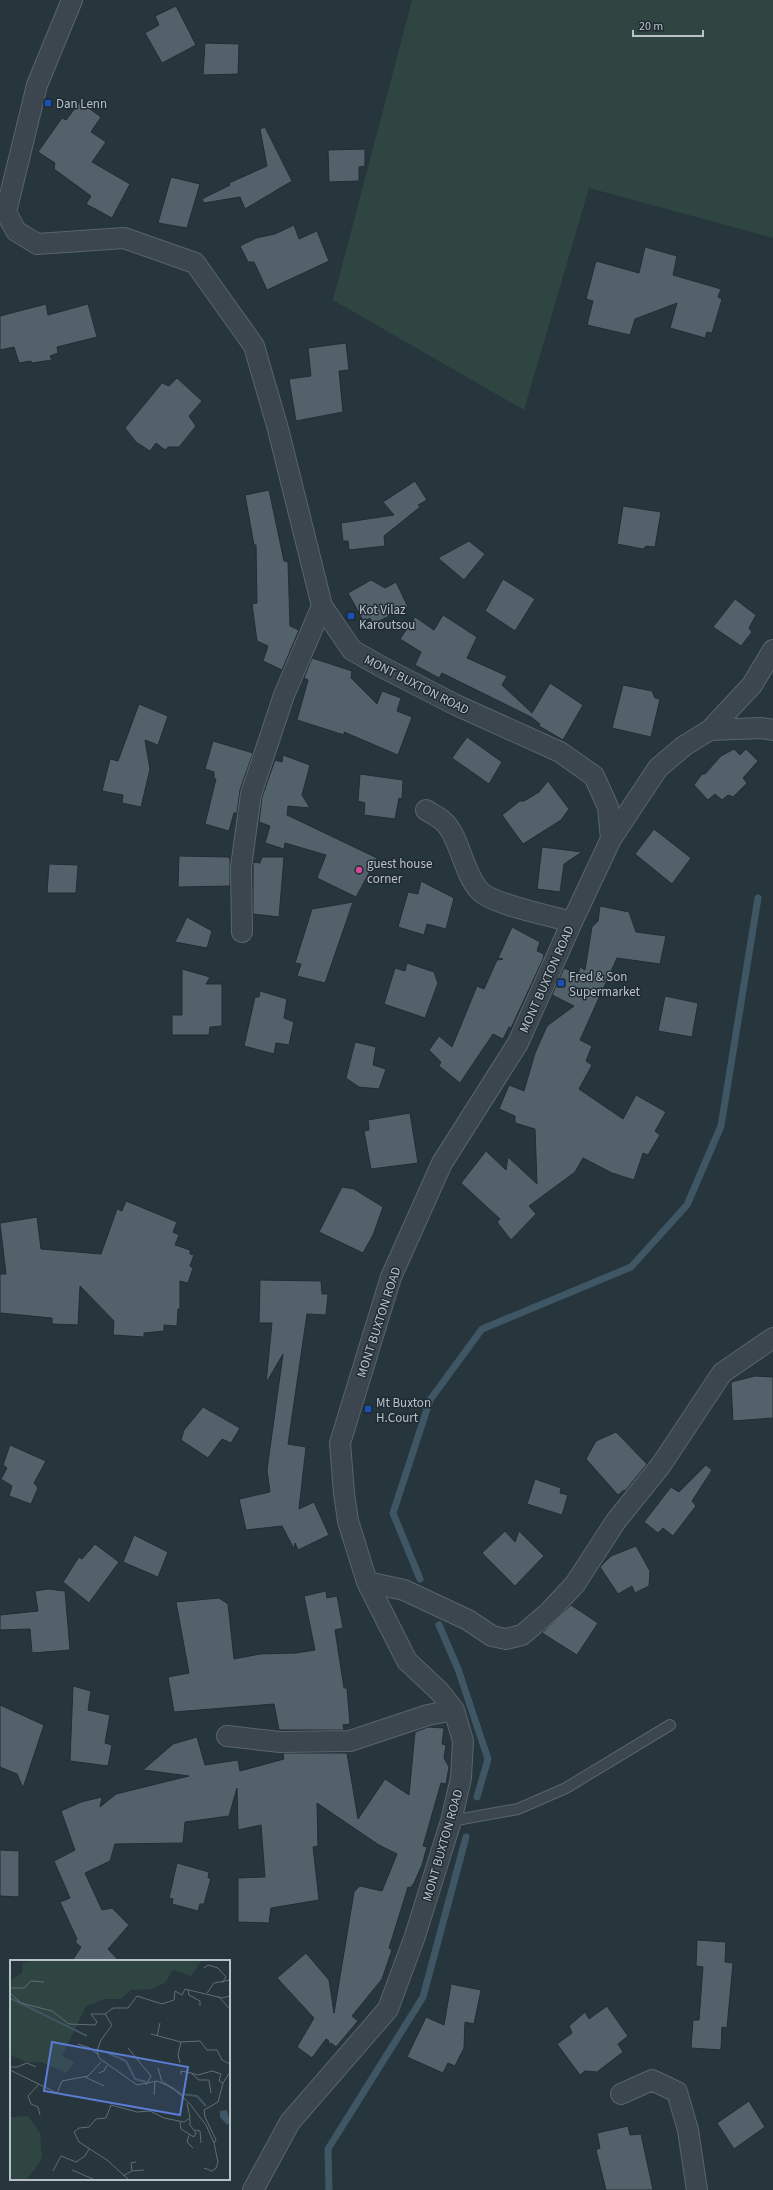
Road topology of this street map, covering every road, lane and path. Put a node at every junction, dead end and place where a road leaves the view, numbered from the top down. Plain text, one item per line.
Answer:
1 (72, 0) edge
2 (322, 606) junction
3 (773, 650) edge
4 (710, 730) junction
5 (773, 730) edge
6 (426, 810) dead end
7 (611, 840) junction
8 (572, 922) junction
9 (242, 932) dead end
10 (773, 1338) edge
11 (367, 1582) junction
12 (454, 1710) junction
13 (670, 1725) dead end
14 (227, 1736) dead end
15 (451, 1821) junction
16 (621, 2094) dead end
17 (253, 2190) edge
18 (697, 2190) edge

1 - 2 street, MONT BUXTON ROAD
2 - 7 street, MONT BUXTON ROAD
2 - 9 street
3 - 4 street
4 - 5 street
4 - 7 street
6 - 8 street
7 - 8 street, MONT BUXTON ROAD
8 - 11 street, MONT BUXTON ROAD
10 - 11 street
11 - 12 street, MONT BUXTON ROAD
12 - 14 street
12 - 15 street, MONT BUXTON ROAD
13 - 15 lane
15 - 17 street, MONT BUXTON ROAD
16 - 18 street

